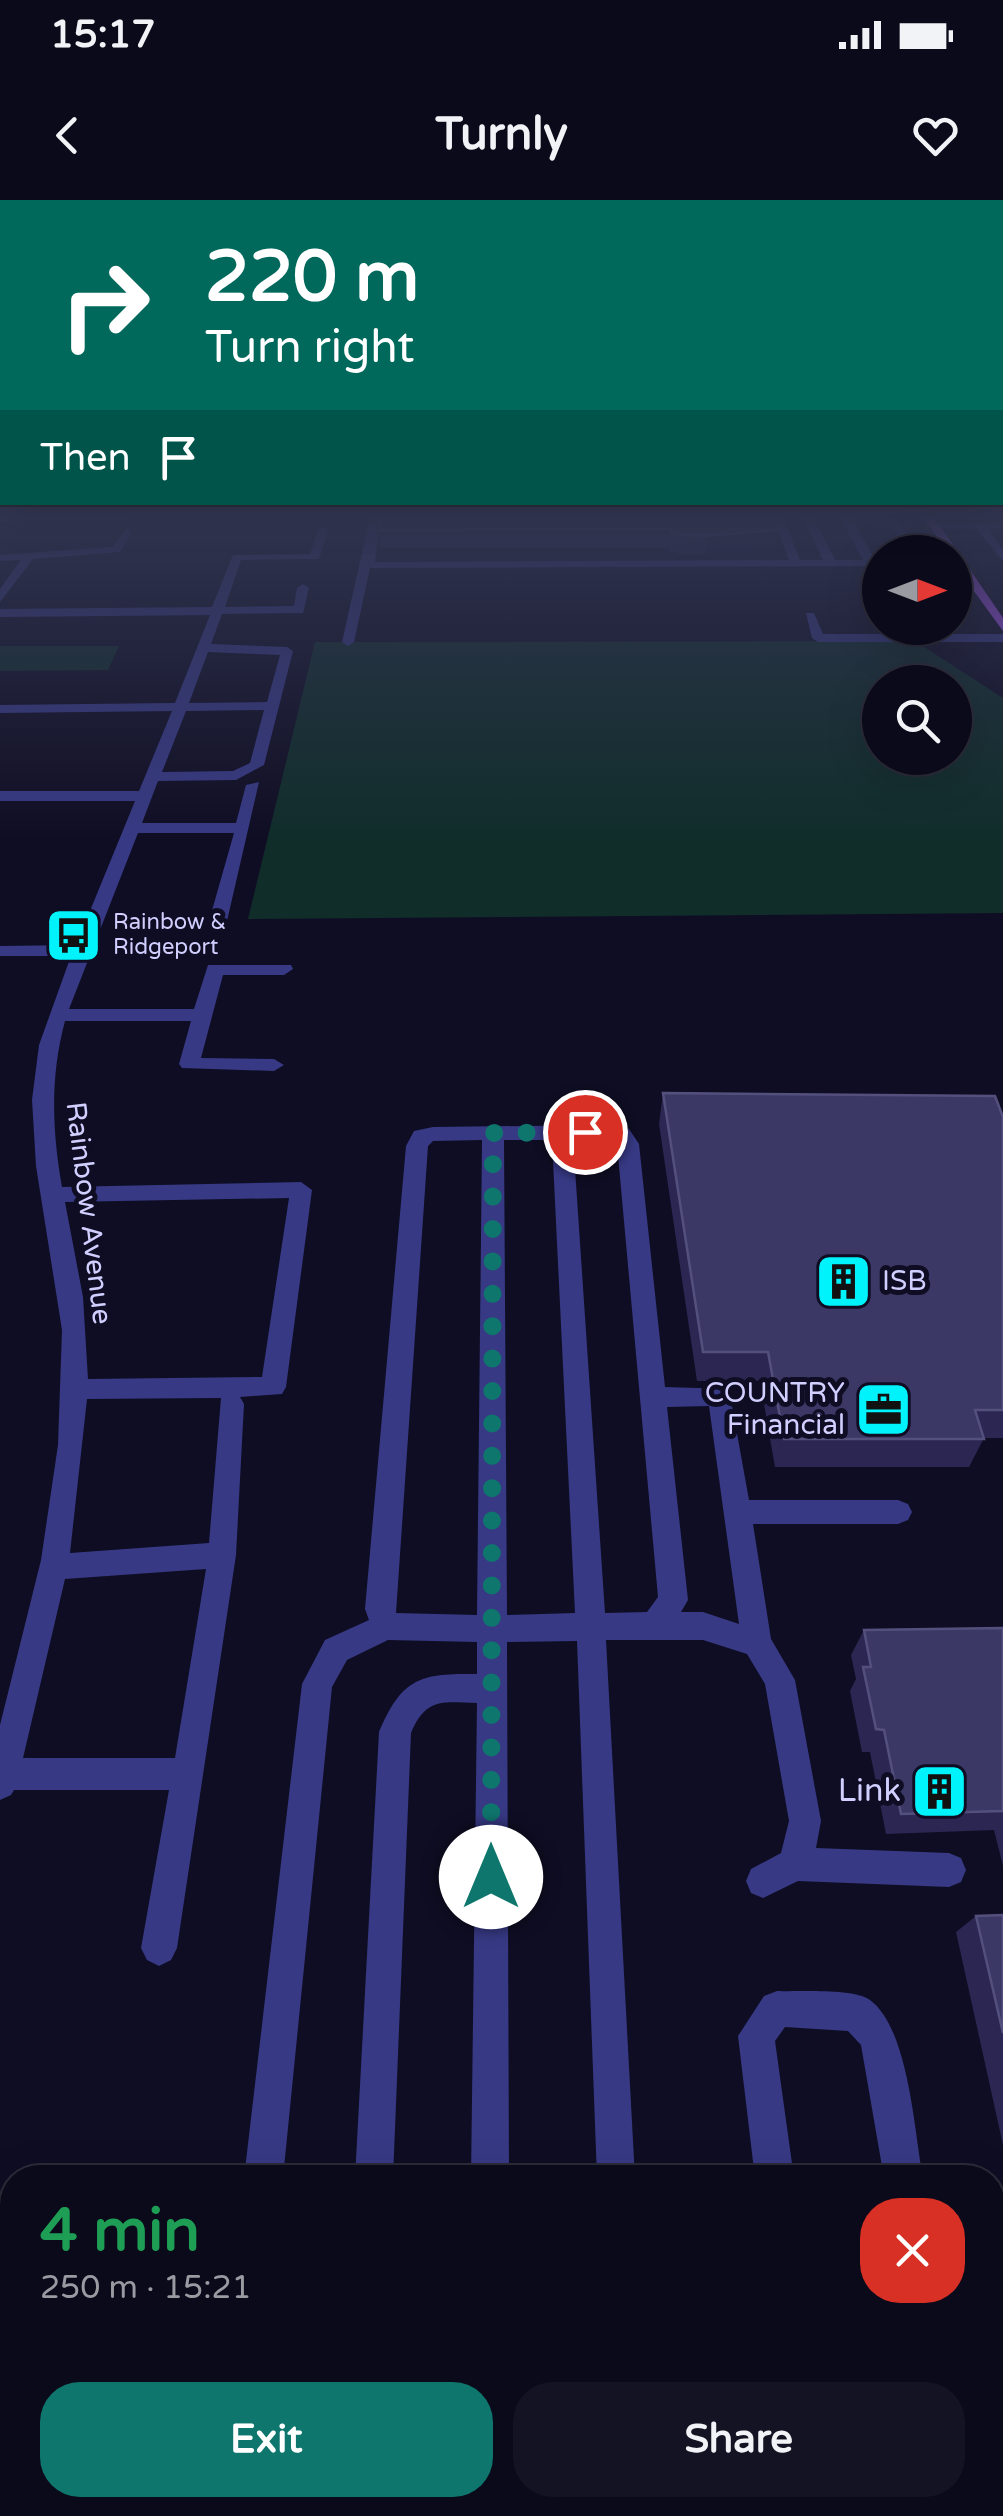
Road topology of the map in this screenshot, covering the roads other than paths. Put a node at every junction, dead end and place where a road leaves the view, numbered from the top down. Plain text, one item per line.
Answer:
1 (212, 625) edge
2 (351, 625) edge
3 (813, 625) edge
4 (290, 629) dead end
5 (972, 635) edge
6 (862, 636) edge
7 (1003, 638) edge
8 (348, 642) dead end
9 (204, 644) junction
10 (274, 706) junction
11 (180, 707) junction
12 (0, 709) edge
13 (254, 784) dead end
14 (147, 786) junction
15 (0, 796) edge
16 (131, 828) junction
17 (242, 828) junction
18 (218, 921) dead end
19 (84, 950) junction
20 (0, 951) edge
21 (284, 969) dead end
22 (60, 1014) junction
23 (202, 1015) junction
24 (274, 1064) dead end
25 (493, 1133) junction
26 (562, 1133) junction
27 (52, 1195) junction
28 (74, 1389) junction
29 (653, 1397) junction
30 (231, 1404) dead end
31 (738, 1512) junction
32 (898, 1512) dead end
33 (222, 1554) junction
34 (52, 1568) junction
35 (655, 1625) junction
36 (386, 1626) junction
37 (591, 1628) junction
38 (491, 1629) junction
39 (757, 1644) junction
40 (492, 1689) junction
41 (188, 1774) junction
42 (1, 1780) edge
43 (796, 1864) junction
44 (949, 1870) dead end
45 (763, 1881) dead end
46 (159, 1948) dead end
47 (265, 2165) edge
48 (375, 2165) edge
49 (490, 2165) edge
50 (615, 2165) edge
51 (773, 2165) edge
52 (902, 2165) edge

1 - 9 street, Rainbow Avenue
2 - 8 street
3 - 6 street
4 - 9 street
5 - 7 street
9 - 10 street
9 - 11 street, Rainbow Avenue
10 - 11 street
10 - 14 street
11 - 12 street
11 - 14 street, Rainbow Avenue
13 - 17 street
14 - 15 street
14 - 16 street, Rainbow Avenue
16 - 17 street
16 - 19 street, Rainbow Avenue
17 - 18 street
19 - 20 street
19 - 22 street, Rainbow Avenue
21 - 23 street
22 - 23 street
22 - 27 street, Rainbow Avenue
23 - 24 street
25 - 26 street
25 - 36 street
25 - 38 street
26 - 29 street
26 - 37 street
27 - 28 street, Rainbow Avenue
27 - 28 street
28 - 34 street, Rainbow Avenue
29 - 31 street
29 - 35 street
30 - 33 street
31 - 32 street
31 - 39 street
33 - 34 street
33 - 41 street
34 - 42 street, Rainbow Avenue
35 - 37 street
35 - 39 street
36 - 38 street
36 - 47 street
37 - 38 street
37 - 50 street
38 - 40 street
39 - 43 street
40 - 48 street
40 - 49 street
41 - 42 street
41 - 46 street
43 - 44 street
43 - 45 street
51 - 52 street

